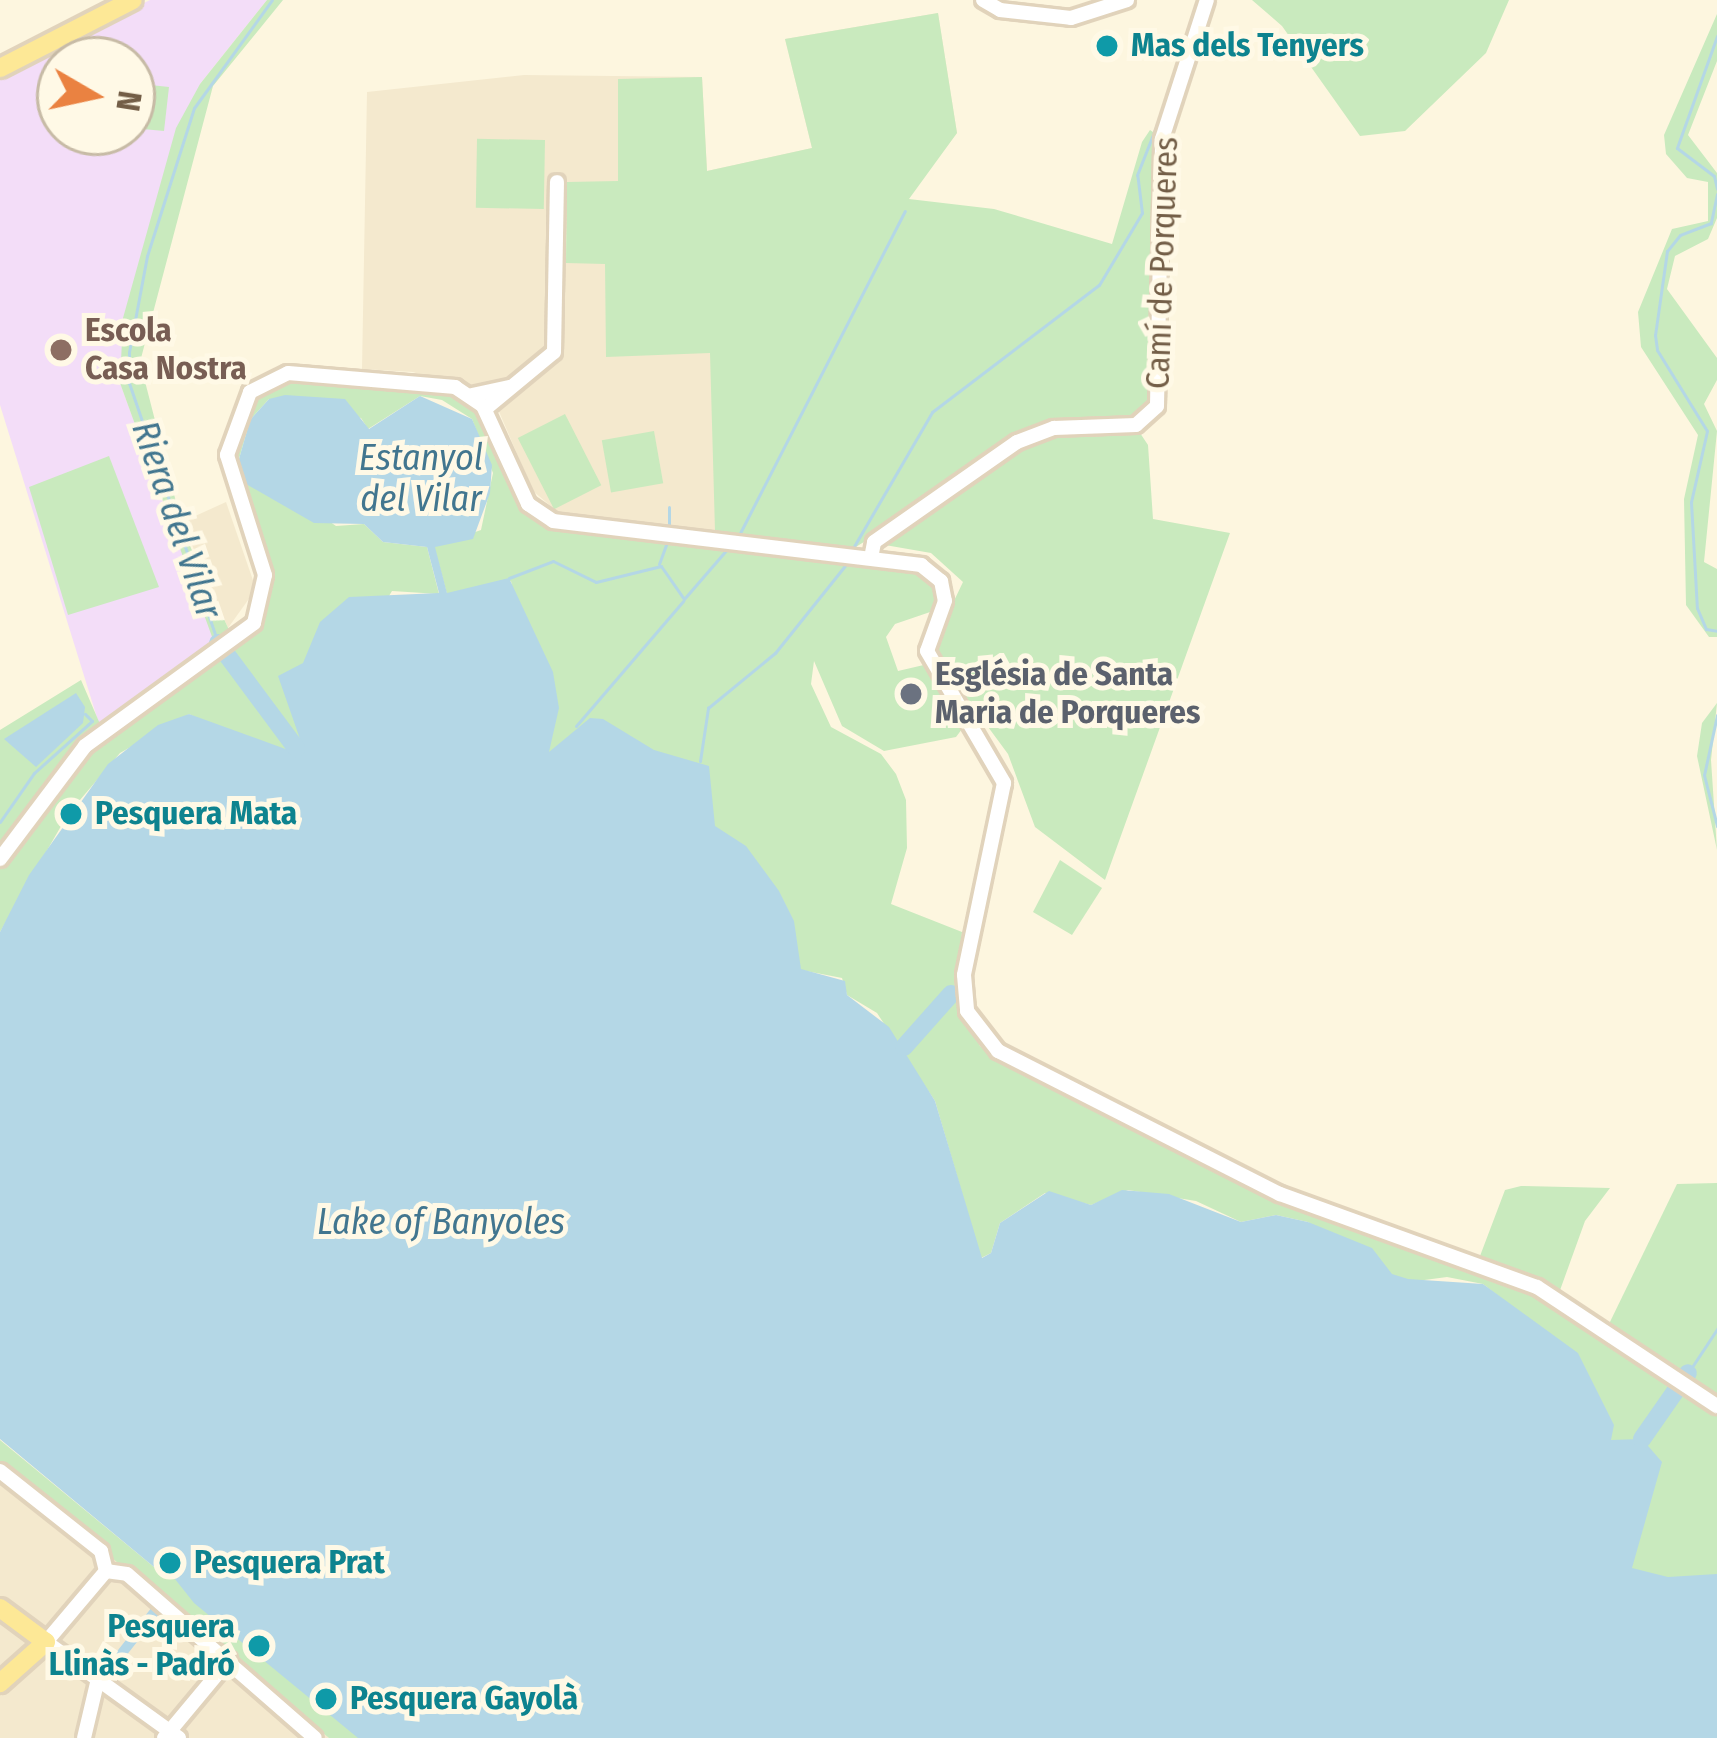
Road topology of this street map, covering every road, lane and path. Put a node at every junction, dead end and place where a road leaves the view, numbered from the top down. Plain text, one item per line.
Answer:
1 (133, 0) edge
2 (983, 0) edge
3 (1127, 0) edge
4 (1207, 0) edge
5 (0, 68) edge
6 (557, 182) dead end
7 (510, 387) junction
8 (472, 395) junction
9 (485, 409) junction
10 (871, 558) junction
11 (0, 859) edge
12 (1717, 1406) edge
13 (0, 1471) edge
14 (106, 1571) junction
15 (0, 1607) edge
16 (46, 1642) junction
17 (229, 1660) junction
18 (98, 1678) junction
19 (0, 1683) edge
20 (171, 1735) edge
21 (84, 1738) edge
22 (315, 1738) edge

1 - 5 main road
2 - 3 street
4 - 10 street, Camí de Porqueres
6 - 7 street
7 - 8 street
7 - 9 street
8 - 9 street
8 - 11 street
9 - 10 street
10 - 12 street
13 - 14 street
14 - 16 street
14 - 17 street
15 - 16 main road
16 - 18 street
16 - 19 main road
17 - 20 street
17 - 22 street
18 - 20 street
18 - 21 street

